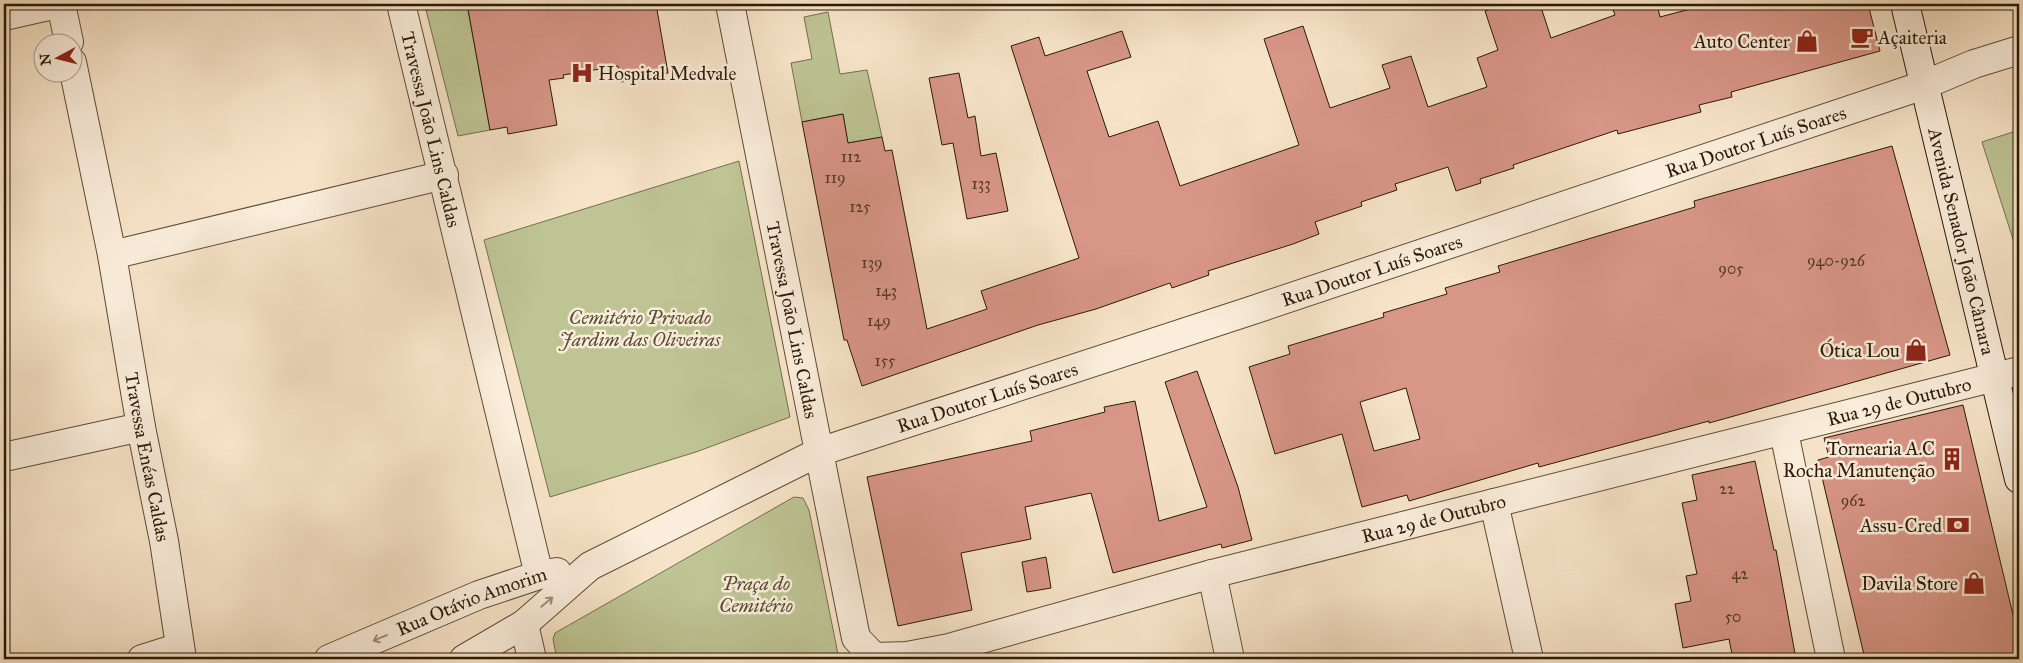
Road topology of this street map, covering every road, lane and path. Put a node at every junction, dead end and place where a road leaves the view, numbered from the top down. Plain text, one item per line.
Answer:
1 (57, 4) edge
2 (61, 4) edge
3 (401, 4) edge
4 (730, 4) edge
5 (1905, 4) edge
6 (4, 16) edge
7 (67, 32) edge
8 (2019, 50) edge
9 (76, 82) edge
10 (1924, 84) junction
11 (444, 175) junction
12 (112, 255) junction
13 (2007, 374) edge
14 (141, 426) junction
15 (1784, 432) junction
16 (819, 452) junction
17 (4, 457) edge
18 (2019, 480) edge
19 (1494, 503) junction
20 (590, 566) junction
21 (1212, 574) junction
22 (539, 575) junction
23 (524, 624) junction
24 (856, 638) joint
25 (181, 653) edge
26 (950, 654) edge
27 (142, 659) edge
28 (329, 659) edge
29 (464, 659) edge
30 (532, 659) edge
31 (1230, 659) edge
32 (1529, 659) edge
33 (1831, 659) edge

1 - 6 street
2 - 7 street
3 - 11 street, Travessa João Lins Caldas
4 - 16 street, Travessa João Lins Caldas
5 - 10 street, Avenida Senador João Câmara
8 - 10 street, Rua Doutor Luís Soares
9 - 12 street, Travessa Enéas Caldas
10 - 13 street, Avenida Senador João Câmara
10 - 16 street, Rua Doutor Luís Soares
11 - 12 street
11 - 22 street, Travessa João Lins Caldas
12 - 14 street, Travessa Enéas Caldas
13 - 15 street, Rua 29 de Outubro
13 - 18 street, Avenida Senador João Câmara
14 - 17 street
14 - 25 street, Travessa Enéas Caldas
15 - 19 street, Rua 29 de Outubro
15 - 33 street
16 - 20 street, Rua Otávio Amorim
16 - 24 street, Travessa João Lins Caldas
19 - 21 street, Rua 29 de Outubro
19 - 32 street
20 - 22 street, Rua Otávio Amorim
23 -> 20 street, Rua Otávio Amorim
21 - 26 street, Rua 29 de Outubro
21 - 31 street
22 -> 28 street, Rua Otávio Amorim
23 - 29 street, Rua Otávio Amorim
23 - 30 street
24 - 26 street, Rua 29 de Outubro
25 - 27 street

